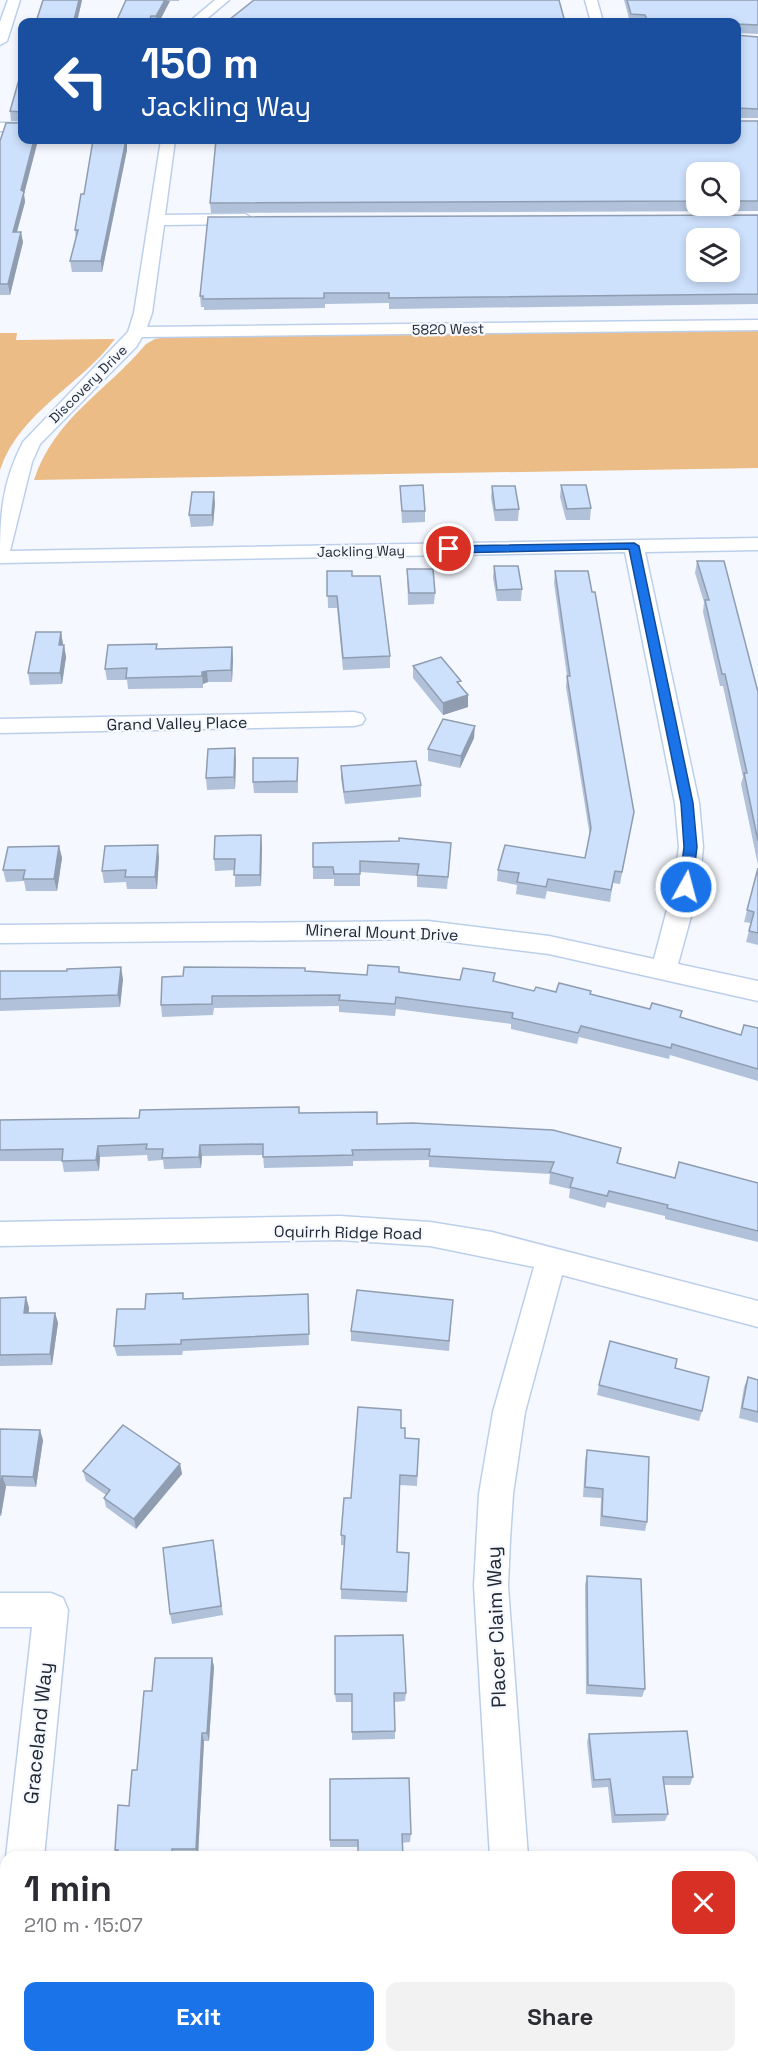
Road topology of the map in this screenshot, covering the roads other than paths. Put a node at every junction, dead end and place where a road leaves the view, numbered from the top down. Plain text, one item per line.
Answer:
1 (14, 0) edge
2 (223, 0) edge
3 (591, 0) edge
4 (200, 18) edge
5 (596, 18) edge
6 (0, 41) edge
7 (0, 127) edge
8 (18, 127) edge
9 (167, 144) edge
10 (263, 219) edge
11 (156, 220) junction
12 (758, 325) edge
13 (137, 332) junction
14 (758, 544) edge
15 (634, 546) junction
16 (0, 551) edge
17 (0, 557) edge
18 (354, 719) dead end
19 (0, 726) edge
20 (0, 934) edge
21 (664, 969) junction
22 (758, 991) edge
23 (0, 1234) edge
24 (551, 1259) junction
25 (758, 1314) edge
26 (0, 1610) edge
27 (26, 1851) edge
28 (509, 1851) edge

1 - 6 street
2 - 4 street
3 - 5 street
7 - 8 street
9 - 11 street, Discovery Drive
10 - 11 street
11 - 13 street, Discovery Drive
12 - 13 street, 5820 West
13 - 16 street, Discovery Drive
14 - 15 street, Jackling Way
15 - 17 street, Jackling Way
15 - 21 street
18 - 19 street, Grand Valley Place
20 - 21 street, Mineral Mount Drive
21 - 22 street, Mineral Mount Drive
23 - 24 street, Oquirrh Ridge Road
24 - 25 street, Oquirrh Ridge Road
24 - 28 street, Placer Claim Way
26 - 27 street, Graceland Way

